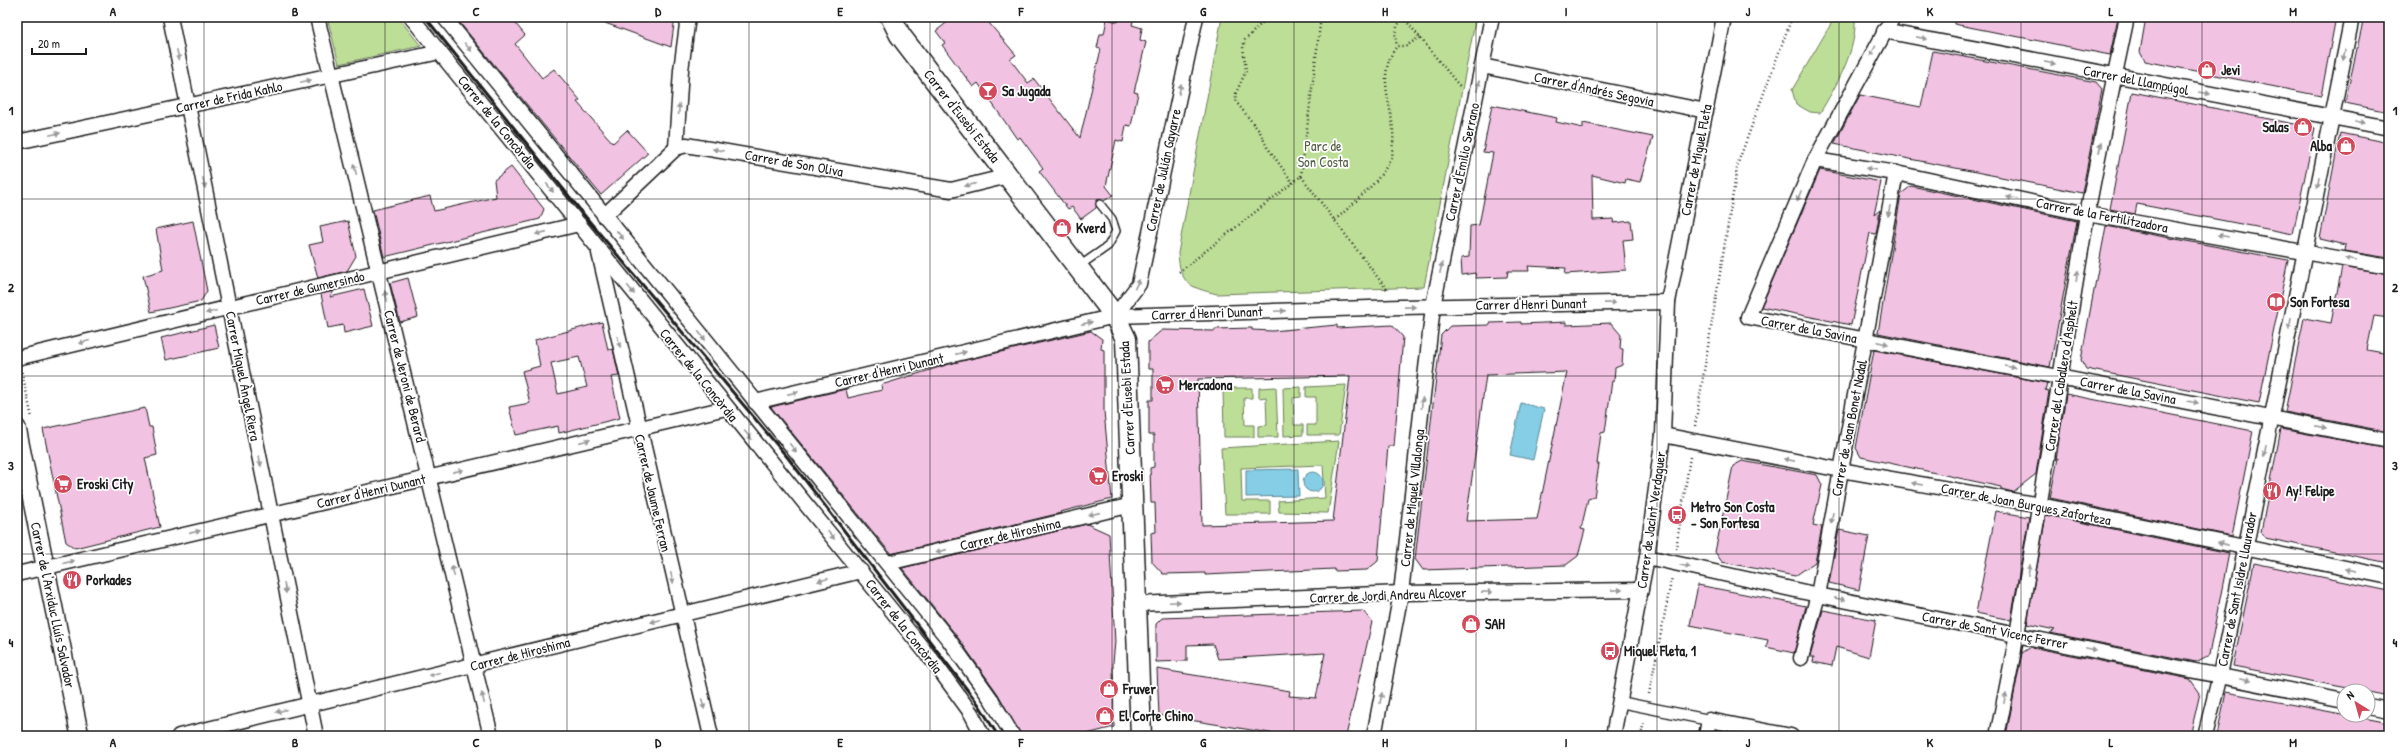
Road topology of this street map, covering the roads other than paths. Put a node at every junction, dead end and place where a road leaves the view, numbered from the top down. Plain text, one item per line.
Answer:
1 (170, 17) edge
2 (317, 17) edge
3 (411, 17) edge
4 (444, 17) edge
5 (688, 17) edge
6 (891, 17) edge
7 (1196, 17) edge
8 (1492, 17) edge
9 (1724, 17) edge
10 (1893, 17) edge
11 (2127, 17) edge
12 (2352, 17) edge
13 (1884, 30) junction
14 (440, 52) junction
15 (1482, 66) junction
16 (332, 75) junction
17 (2114, 76) junction
18 (188, 106) junction
19 (1706, 111) junction
20 (2332, 116) junction
21 (2389, 128) edge
22 (17, 142) edge
23 (676, 148) junction
24 (1815, 160) junction
25 (1896, 173) junction
26 (1008, 176) junction
27 (1100, 204) dead end
28 (2087, 214) junction
29 (604, 216) junction
30 (579, 224) junction
31 (598, 249) junction
32 (2305, 250) junction
33 (1078, 267) junction
34 (2389, 267) edge
35 (380, 271) junction
36 (1668, 302) junction
37 (1433, 306) junction
38 (229, 307) junction
39 (1115, 316) junction
40 (1865, 340) junction
41 (17, 358) edge
42 (2060, 376) junction
43 (755, 402) junction
44 (726, 408) junction
45 (2271, 418) junction
46 (17, 428) edge
47 (638, 428) junction
48 (1663, 435) junction
49 (2389, 441) edge
50 (1841, 470) junction
51 (430, 477) junction
52 (1132, 505) junction
53 (2040, 505) junction
54 (271, 515) junction
55 (2245, 549) junction
56 (1647, 557) junction
57 (888, 563) junction
58 (46, 567) junction
59 (861, 571) junction
60 (17, 574) edge
61 (2389, 578) edge
62 (1641, 590) junction
63 (1401, 593) junction
64 (1818, 595) junction
65 (1136, 604) junction
66 (681, 615) junction
67 (2018, 634) junction
68 (1802, 658) dead end
69 (475, 664) junction
70 (2220, 675) junction
71 (2336, 699) edge
72 (1620, 702) junction
73 (308, 705) junction
74 (2376, 708) edge
75 (2389, 710) edge
76 (1709, 720) junction
77 (80, 736) edge
78 (179, 736) edge
79 (316, 736) edge
80 (491, 736) edge
81 (711, 736) edge
82 (983, 736) edge
83 (1013, 736) edge
84 (1141, 736) edge
85 (1374, 736) edge
86 (1613, 736) edge
87 (1706, 736) edge
88 (1791, 736) edge
89 (1996, 736) edge
90 (2205, 736) edge

1 -> 18 street, Carrer Miquel Àngel Riera
2 - 16 street, Carrer de Jeroni de Berard
3 - 14 street, Carrer de la Concòrdia
4 -> 29 street, Carrer de la Concòrdia
23 -> 5 street
6 - 26 main road, Carrer d'Eusebi Estada
39 -> 7 street, Carrer de Julián Gayarre
8 - 15 street, Carrer d'Emilio Serrano
9 - 19 street, Carrer de Miguel Fleta
10 - 13 street
11 - 17 street, Carrer del Caballero d'Asphelt
12 -> 20 street, Carrer de Sant Isidre Llaurador
13 -> 17 street, Carrer del Llampúgol
13 -> 24 street
14 - 16 street, Carrer de Frida Kahlo
14 -> 30 street, Carrer de la Concòrdia
15 - 19 street, Carrer d'Andrés Segovia
37 -> 15 street, Carrer d'Emilio Serrano
18 -> 16 street, Carrer de Frida Kahlo
35 -> 16 street, Carrer de Jeroni de Berard
17 -> 20 street, Carrer del Llampúgol
28 -> 17 street, Carrer del Caballero d'Asphelt
22 -> 18 street, Carrer de Frida Kahlo
18 -> 38 street, Carrer Miquel Àngel Riera
19 - 36 street, Carrer de Miguel Fleta
20 -> 21 street, Carrer del Llampúgol
20 -> 32 street, Carrer de Sant Isidre Llaurador
26 -> 23 street, Carrer de Son Oliva
23 - 29 street
25 -> 24 street, Carrer de la Fertilitzadora
24 -> 40 street, Carrer de la Savina
28 -> 25 street, Carrer de la Fertilitzadora
25 -> 40 street, Carrer de Joan Bonet Nadal
26 - 33 main road, Carrer d'Eusebi Estada
27 - 33 lane
32 -> 28 street, Carrer de la Fertilitzadora
42 -> 28 street, Carrer del Caballero d'Asphelt
29 -> 43 street, Carrer de la Concòrdia
30 - 31 street, Carrer de la Concòrdia
30 -> 35 street, Carrer de Gumersindo
31 -> 44 street, Carrer de la Concòrdia
31 -> 47 street, Carrer de Jaume Ferran
34 -> 32 street, Carrer de la Fertilitzadora
32 -> 45 street, Carrer de Sant Isidre Llaurador
33 - 39 main road, Carrer d'Eusebi Estada
35 - 38 street, Carrer de Gumersindo
51 -> 35 street, Carrer de Jeroni de Berard
37 -> 36 street, Carrer d'Henri Dunant
36 - 48 street, Carrer de Jacint Verdaguer
39 -> 37 street, Carrer d'Henri Dunant
63 -> 37 street, Carrer de Miquel Villalonga
38 -> 41 street, Carrer de Gumersindo
38 -> 54 street, Carrer Miquel Àngel Riera
43 -> 39 street, Carrer d'Henri Dunant
39 - 52 main road, Carrer d'Eusebi Estada
40 -> 42 street, Carrer de la Savina
40 - 50 street, Carrer de Joan Bonet Nadal
42 -> 45 street, Carrer de la Savina
42 - 53 street, Carrer del Caballero d'Asphelt
43 -> 57 street, Carrer de la Concòrdia
44 - 47 street, Carrer d'Henri Dunant
44 -> 59 street, Carrer de la Concòrdia
45 -> 49 street, Carrer de la Savina
45 -> 55 street, Carrer de Sant Isidre Llaurador
46 - 58 street, Carrer de l'Arxiduc Lluís Salvador
51 -> 47 street, Carrer d'Henri Dunant
47 -> 66 street, Carrer de Jaume Ferran
50 -> 48 street, Carrer de Joan Burgues Zaforteza
48 - 56 street, Carrer de Jacint Verdaguer
53 -> 50 street, Carrer de Joan Burgues Zaforteza
50 -> 64 street, Carrer de Joan Bonet Nadal
51 - 54 street, Carrer d'Henri Dunant
69 -> 51 street, Carrer de Jeroni de Berard
52 -> 57 street, Carrer de Hiroshima
52 - 65 main road, Carrer d'Eusebi Estada
55 -> 53 street, Carrer de Joan Burgues Zaforteza
67 -> 53 street, Carrer del Caballero d'Asphelt
58 -> 54 street, Carrer d'Henri Dunant
54 -> 73 street, Carrer Miquel Àngel Riera
61 -> 55 street, Carrer de Joan Burgues Zaforteza
55 - 70 street, Carrer de Sant Isidre Llaurador
56 - 62 street, Carrer de Jacint Verdaguer
56 -> 64 street, Carrer de Sant Vicenç Ferrer
57 - 83 street, Carrer de la Concòrdia
58 - 60 street, Carrer d'Henri Dunant
58 - 77 street, Carrer de l'Arxiduc Lluís Salvador
59 -> 66 street, Carrer de Hiroshima
59 - 82 street, Carrer de la Concòrdia
63 -> 62 street, Carrer de Jordi Andreu Alcover
62 - 72 street, Carrer de Jacint Verdaguer
65 -> 63 street, Carrer de Jordi Andreu Alcover
85 -> 63 street, Carrer de Miquel Villalonga
64 -> 67 street, Carrer de Sant Vicenç Ferrer
64 - 68 street, Carrer de Joan Bonet Nadal
65 - 84 main road, Carrer d'Eusebi Estada
66 -> 69 street, Carrer de Hiroshima
66 -> 81 street, Carrer de Jaume Ferran
67 -> 70 street, Carrer de Sant Vicenç Ferrer
89 -> 67 street, Carrer del Caballero d'Asphelt
69 -> 73 street, Carrer de Hiroshima
80 -> 69 street, Carrer de Jeroni de Berard
70 -> 71 street, Carrer de Sant Vicenç Ferrer
70 - 90 street, Carrer de Sant Isidre Llaurador
72 - 76 street
72 - 86 street, Carrer de Jacint Verdaguer
73 -> 78 street, Carrer de Hiroshima
73 - 79 street, Carrer Miquel Àngel Riera
74 - 75 street
76 - 87 street
76 - 88 street

